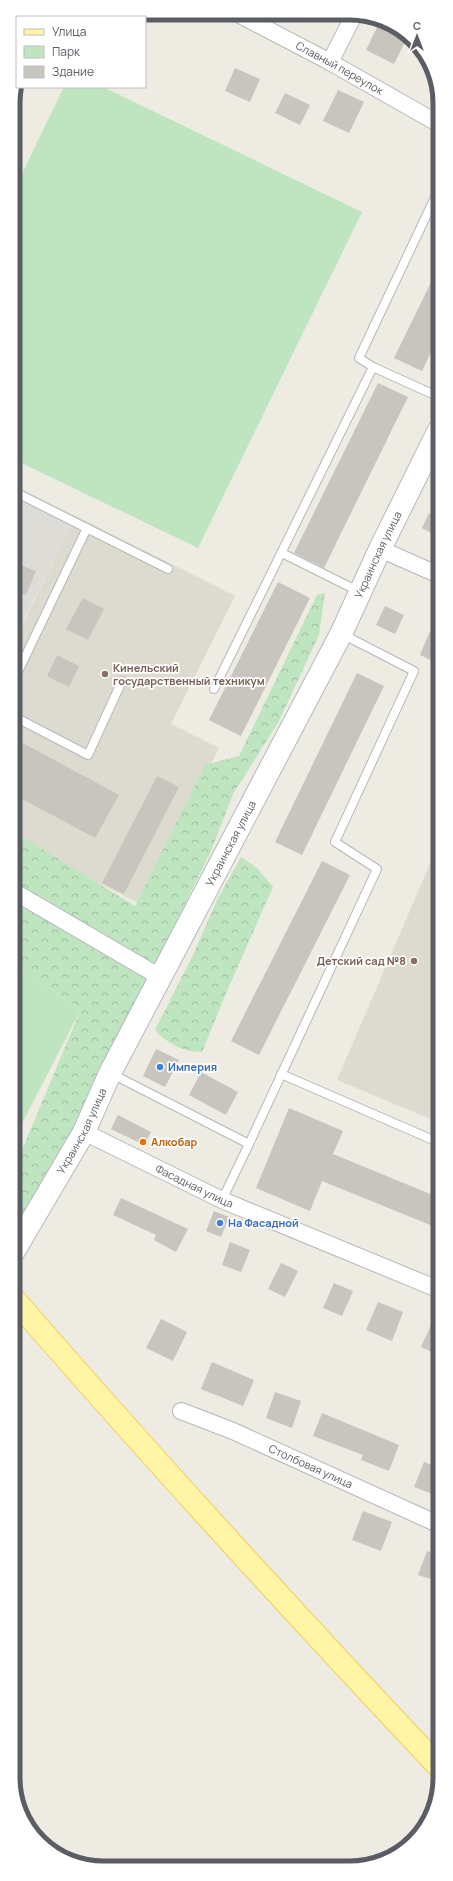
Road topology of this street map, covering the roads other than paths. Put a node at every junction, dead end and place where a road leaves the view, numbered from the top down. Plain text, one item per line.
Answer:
1 (250, 20) edge
2 (351, 20) edge
3 (330, 62) junction
4 (433, 121) edge
5 (433, 202) edge
6 (373, 368) junction
7 (433, 394) edge
8 (433, 442) edge
9 (20, 494) edge
10 (87, 528) junction
11 (380, 549) junction
12 (282, 553) junction
13 (168, 569) dead end
14 (433, 572) edge
15 (361, 593) junction
16 (341, 634) junction
17 (20, 667) edge
18 (122, 681) dead end
19 (214, 689) dead end
20 (20, 720) edge
21 (20, 895) edge
22 (160, 977) junction
23 (110, 1073) junction
24 (281, 1074) junction
25 (84, 1132) junction
26 (433, 1140) edge
27 (249, 1144) junction
28 (222, 1200) junction
29 (20, 1241) edge
30 (433, 1287) edge
31 (20, 1306) edge
32 (181, 1411) dead end
33 (433, 1522) edge
34 (433, 1761) edge

1 - 3 street, Славный переулок
2 - 3 street
3 - 4 street, Славный переулок
5 - 6 lane
6 - 7 lane
6 - 12 lane
8 - 11 main road, Украинская улица
9 - 10 lane
10 - 13 lane
10 - 17 lane
11 - 14 street
11 - 15 main road, Украинская улица
12 - 15 lane
12 - 19 lane
15 - 16 main road, Украинская улица
16 - 22 main road, Украинская улица
16 - 24 lane
18 - 20 lane
21 - 22 street
22 - 23 main road, Украинская улица
23 - 25 main road, Украинская улица
23 - 27 lane
24 - 26 lane
24 - 27 lane
25 - 28 street, Фасадная улица
25 - 29 main road, Украинская улица
27 - 28 lane
28 - 30 street, Фасадная улица
31 - 34 main road
32 - 33 street, Столбовая улица

